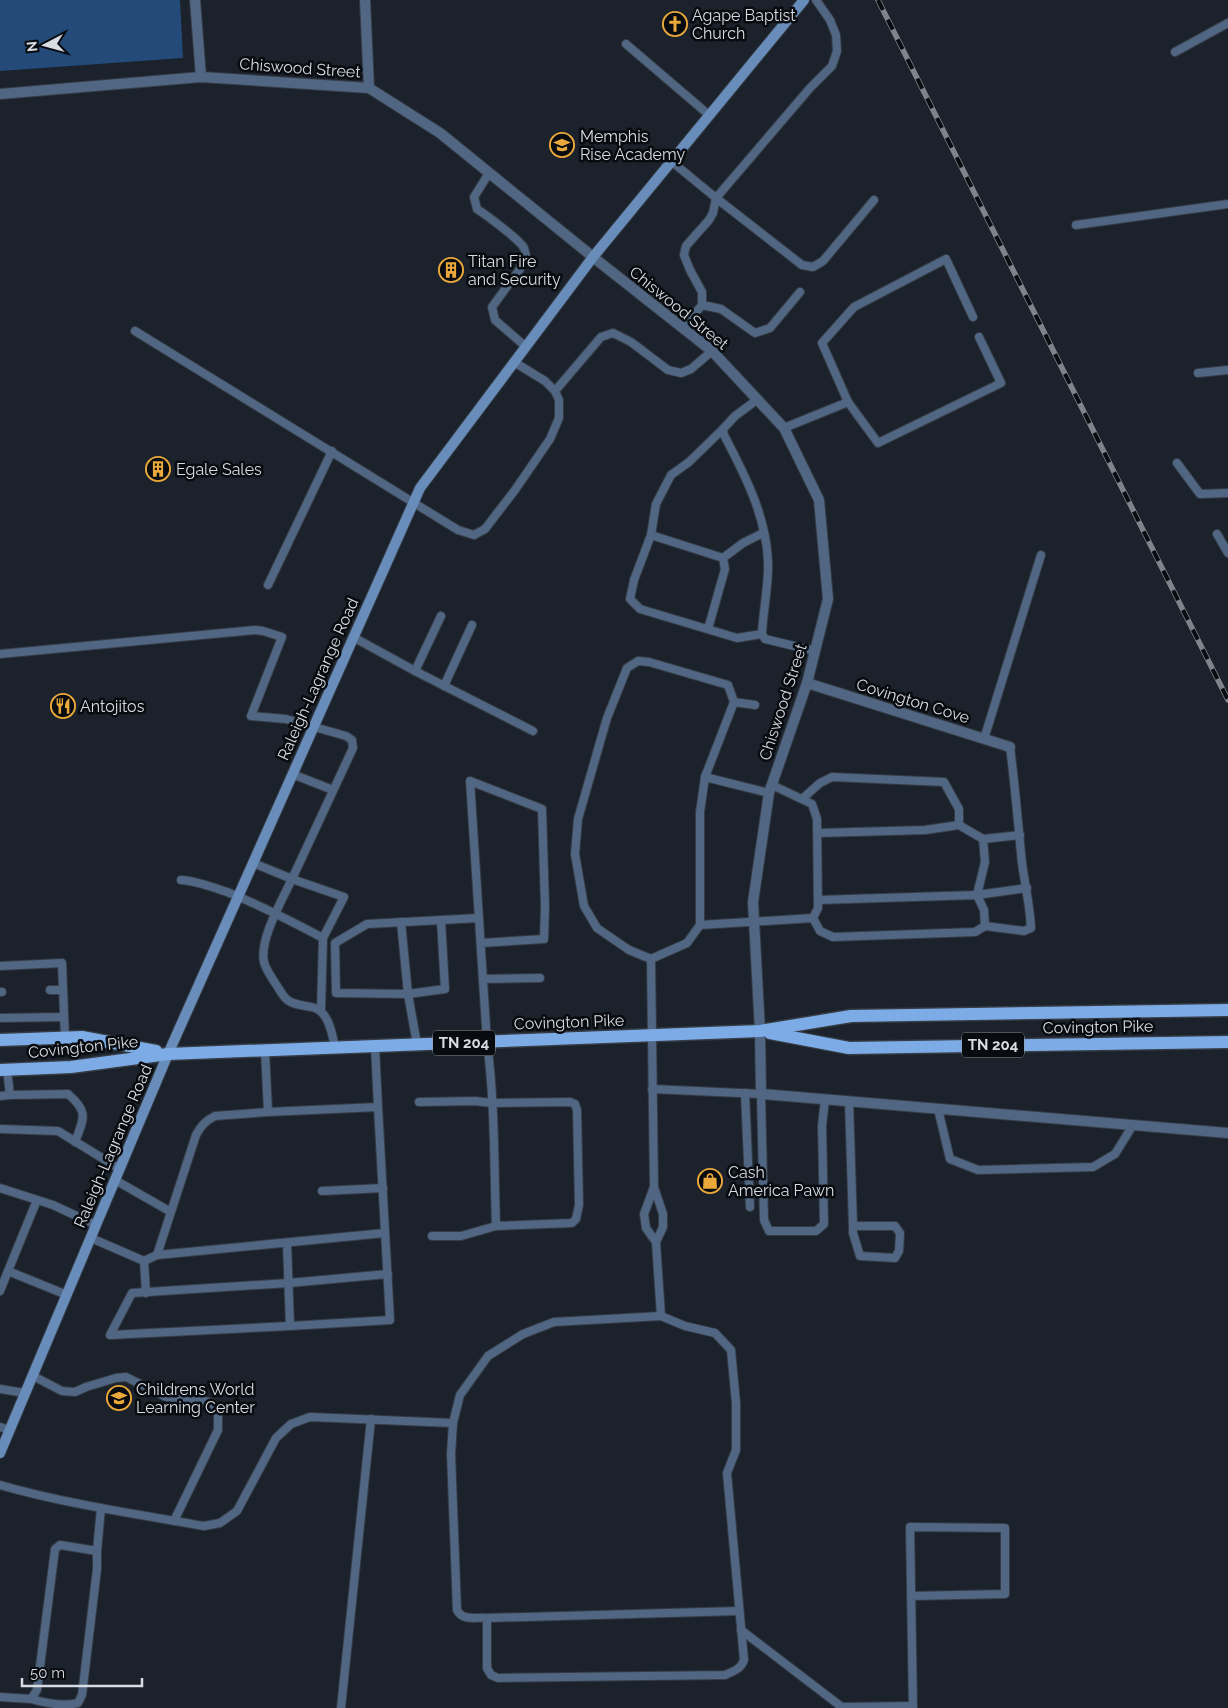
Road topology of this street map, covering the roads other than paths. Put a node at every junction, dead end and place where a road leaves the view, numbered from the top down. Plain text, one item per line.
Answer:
1 (195, 0) edge
2 (365, 0) edge
3 (804, 0) edge
4 (816, 0) edge
5 (1228, 23) edge
6 (626, 44) dead end
7 (1176, 52) dead end
8 (202, 77) junction
9 (369, 88) junction
10 (0, 94) edge
11 (709, 115) junction
12 (671, 161) junction
13 (489, 173) junction
14 (716, 198) junction
15 (874, 200) dead end
16 (1228, 204) edge
17 (1076, 226) dead end
18 (593, 257) junction
19 (800, 292) dead end
20 (702, 305) junction
21 (973, 316) dead end
22 (683, 328) junction
23 (135, 331) dead end
24 (979, 337) dead end
25 (525, 346) junction
26 (712, 351) junction
27 (514, 362) junction
28 (1228, 370) edge
29 (1198, 373) dead end
30 (555, 391) junction
31 (758, 399) junction
32 (848, 402) junction
33 (784, 428) junction
34 (723, 429) junction
35 (332, 451) junction
36 (1177, 463) dead end
37 (1228, 493) edge
38 (413, 501) junction
39 (763, 533) junction
40 (1217, 534) dead end
41 (651, 535) junction
42 (1228, 553) edge
43 (1041, 555) dead end
44 (723, 558) junction
45 (268, 585) dead end
46 (441, 616) dead end
47 (472, 625) dead end
48 (708, 629) junction
49 (762, 634) junction
50 (353, 637) junction
51 (815, 651) junction
52 (0, 654) edge
53 (415, 672) junction
54 (807, 683) junction
55 (444, 686) junction
56 (734, 702) junction
57 (755, 705) dead end
58 (313, 727) junction
59 (533, 731) dead end
60 (984, 738) junction
61 (1010, 747) joint
62 (292, 774) junction
63 (705, 777) junction
64 (771, 789) junction
65 (333, 790) junction
66 (802, 799) junction
67 (960, 825) junction
68 (818, 833) junction
69 (1020, 835) junction
70 (983, 839) junction
71 (252, 863) junction
72 (292, 879) junction
73 (182, 880) dead end
74 (1026, 888) junction
75 (977, 895) junction
76 (238, 896) junction
77 (818, 900) junction
78 (277, 913) junction
79 (480, 918) junction
80 (813, 918) junction
81 (441, 920) junction
82 (754, 921) junction
83 (402, 922) junction
84 (700, 925) junction
85 (985, 926) junction
86 (322, 938) junction
87 (481, 943) junction
88 (651, 959) junction
89 (0, 966) edge
90 (540, 978) dead end
91 (484, 979) junction
92 (50, 990) dead end
93 (63, 990) junction
94 (408, 994) junction
95 (1228, 1010) edge
96 (321, 1011) junction
97 (64, 1017) junction
98 (0, 1018) edge
99 (760, 1031) junction
100 (651, 1036) junction
101 (65, 1038) junction
102 (0, 1040) edge
103 (487, 1042) junction
104 (1228, 1042) edge
105 (418, 1044) junction
106 (375, 1046) junction
107 (334, 1048) junction
108 (265, 1050) junction
109 (168, 1054) junction
110 (4, 1070) edge
111 (652, 1089) junction
112 (745, 1093) junction
113 (761, 1094) junction
114 (10, 1095) junction
115 (0, 1096) edge
116 (825, 1099) junction
117 (849, 1101) junction
118 (419, 1102) dead end
119 (492, 1104) junction
120 (378, 1107) junction
121 (938, 1109) junction
122 (268, 1112) junction
123 (1133, 1125) junction
124 (0, 1129) edge
125 (1228, 1132) edge
126 (74, 1142) junction
127 (120, 1169) junction
128 (116, 1180) junction
129 (654, 1187) junction
130 (0, 1188) edge
131 (382, 1188) junction
132 (322, 1191) dead end
133 (37, 1200) junction
134 (750, 1206) dead end
135 (171, 1212) junction
136 (96, 1225) junction
137 (496, 1226) junction
138 (853, 1226) junction
139 (385, 1233) junction
140 (432, 1236) dead end
141 (91, 1238) junction
142 (656, 1242) junction
143 (287, 1243) junction
144 (157, 1255) junction
145 (144, 1261) junction
146 (8, 1271) junction
147 (388, 1274) junction
148 (289, 1283) junction
149 (0, 1292) edge
150 (146, 1292) junction
151 (67, 1294) junction
152 (661, 1316) junction
153 (290, 1326) junction
154 (32, 1376) junction
155 (0, 1389) edge
156 (26, 1393) junction
157 (371, 1419) junction
158 (453, 1423) junction
159 (5, 1428) edge
160 (0, 1453) edge
161 (0, 1485) edge
162 (101, 1508) junction
163 (174, 1521) junction
164 (97, 1551) junction
165 (911, 1596) junction
166 (740, 1611) junction
167 (487, 1618) junction
168 (741, 1630) junction
169 (0, 1697) edge
170 (31, 1698) junction
171 (843, 1707) edge
172 (913, 1707) edge
173 (341, 1708) edge

1 - 8 street
2 - 9 street
3 - 11 main road, Raleigh-Lagrange Road
4 - 14 lane
5 - 7 lane
6 - 11 lane
8 - 9 street, Chiswood Street
8 - 10 street, Chiswood Street
9 - 13 street, Chiswood Street
11 - 12 main road, Raleigh-Lagrange Road
12 - 14 lane
12 - 18 main road, Raleigh-Lagrange Road
13 - 18 street, Chiswood Street
13 - 25 lane
14 - 15 lane
14 - 20 lane
16 - 17 lane
18 - 22 street, Chiswood Street
18 - 25 main road, Raleigh-Lagrange Road
19 - 20 lane
20 - 22 lane
21 - 32 lane
22 - 26 street, Chiswood Street
23 - 35 lane
24 - 32 lane
25 - 27 main road, Raleigh-Lagrange Road
26 - 30 lane
26 - 31 street, Chiswood Street
27 - 30 lane
27 - 38 main road, Raleigh-Lagrange Road
28 - 29 lane
30 - 38 lane
31 - 33 street, Chiswood Street
31 - 34 lane
32 - 33 lane
33 - 51 street, Chiswood Street
34 - 39 lane
34 - 41 lane
35 - 38 lane
35 - 45 lane
36 - 37 lane
38 - 50 main road, Raleigh-Lagrange Road
39 - 44 lane
39 - 49 lane
40 - 42 lane
41 - 44 lane
41 - 48 lane
43 - 60 lane
44 - 48 lane
46 - 53 lane
47 - 55 lane
48 - 49 lane
49 - 51 lane
50 - 53 lane
50 - 58 main road, Raleigh-Lagrange Road
51 - 54 street, Chiswood Street
52 - 58 lane
53 - 55 lane
54 - 60 street, Covington Cove
54 - 64 street, Chiswood Street
55 - 59 lane
56 - 57 lane
56 - 63 lane
56 - 88 lane
58 - 62 main road, Raleigh-Lagrange Road
58 - 65 lane
60 - 61 street, Covington Cove
61 - 69 lane
62 - 65 lane
62 - 71 main road, Raleigh-Lagrange Road
63 - 64 lane
63 - 84 lane
64 - 66 lane
64 - 82 street, Chiswood Street
65 - 72 lane
66 - 67 lane
66 - 68 lane
67 - 68 lane
67 - 70 lane
68 - 77 lane
69 - 70 lane
69 - 74 lane
70 - 75 lane
71 - 72 lane
71 - 76 main road, Raleigh-Lagrange Road
72 - 78 lane
72 - 86 lane
73 - 76 lane
74 - 75 lane
74 - 85 lane
75 - 77 lane
75 - 85 lane
76 - 78 lane
76 - 109 main road, Raleigh-Lagrange Road
77 - 80 lane
78 - 86 lane
78 - 96 lane
79 - 81 lane
79 - 87 lane
79 - 87 lane
80 - 82 lane
80 - 85 lane
81 - 83 lane
81 - 94 lane
82 - 84 lane
82 - 99 street, Chiswood Street
83 - 94 lane
83 - 94 lane
84 - 88 lane
86 - 96 lane
87 - 91 lane
88 - 100 lane
89 - 93 lane
90 - 91 lane
91 - 103 lane
92 - 93 lane
93 - 97 lane
94 - 105 lane
95 - 99 main road, Covington Pike / TN 204
96 - 107 lane
97 - 98 lane
97 - 101 lane
99 - 100 main road, Covington Pike / TN 204
99 - 104 main road, Covington Pike / TN 204
99 - 113 street, Chiswood Street
100 - 103 main road, Covington Pike / TN 204
100 - 111 lane
101 - 102 main road, Covington Pike / TN 204
101 - 109 main road, Covington Pike / TN 204
103 - 105 main road, Covington Pike / TN 204
103 - 119 lane
105 - 106 main road, Covington Pike / TN 204
106 - 107 main road, Covington Pike / TN 204
106 - 120 lane
107 - 108 main road, Covington Pike / TN 204
108 - 109 main road, Covington Pike / TN 204
108 - 122 lane
109 - 110 main road, Covington Pike / TN 204
109 - 127 main road, Raleigh-Lagrange Road
110 - 114 lane
111 - 112 lane
111 - 129 lane
112 - 113 lane
112 - 134 lane
113 - 116 street
113 - 116 lane
114 - 115 lane
114 - 126 lane
116 - 117 street
117 - 121 street
117 - 138 lane
118 - 119 lane
119 - 137 lane
119 - 137 lane
120 - 122 lane
120 - 131 lane
121 - 123 street
121 - 123 lane
122 - 135 lane
123 - 125 street
124 - 126 lane
126 - 127 lane
127 - 128 main road, Raleigh-Lagrange Road
128 - 135 lane
128 - 136 main road, Raleigh-Lagrange Road
129 - 142 lane
129 - 142 lane
130 - 133 lane
131 - 132 lane
131 - 139 lane
133 - 136 lane
133 - 146 lane
135 - 144 lane
136 - 141 main road, Raleigh-Lagrange Road
137 - 140 lane
138 - 138 lane
139 - 143 lane
139 - 147 lane
141 - 145 lane
141 - 151 main road, Raleigh-Lagrange Road
142 - 152 lane
143 - 144 lane
143 - 148 lane
144 - 145 lane
145 - 150 lane
146 - 149 lane
146 - 151 lane
147 - 148 lane
147 - 153 lane
148 - 150 lane
148 - 153 lane
150 - 153 lane
151 - 154 main road, Raleigh-Lagrange Road
152 - 158 lane
152 - 166 lane
154 - 156 main road, Raleigh-Lagrange Road
154 - 163 lane
155 - 156 lane
156 - 159 main road, Raleigh-Lagrange Road
157 - 158 lane
157 - 163 lane
157 - 173 lane
158 - 167 lane
159 - 160 main road, Raleigh-Lagrange Road
161 - 162 lane
162 - 163 lane
162 - 164 lane
164 - 170 lane
164 - 170 lane
165 - 165 lane
165 - 172 lane
166 - 167 lane
166 - 168 lane
167 - 168 lane
168 - 171 lane
169 - 170 lane
171 - 172 lane

